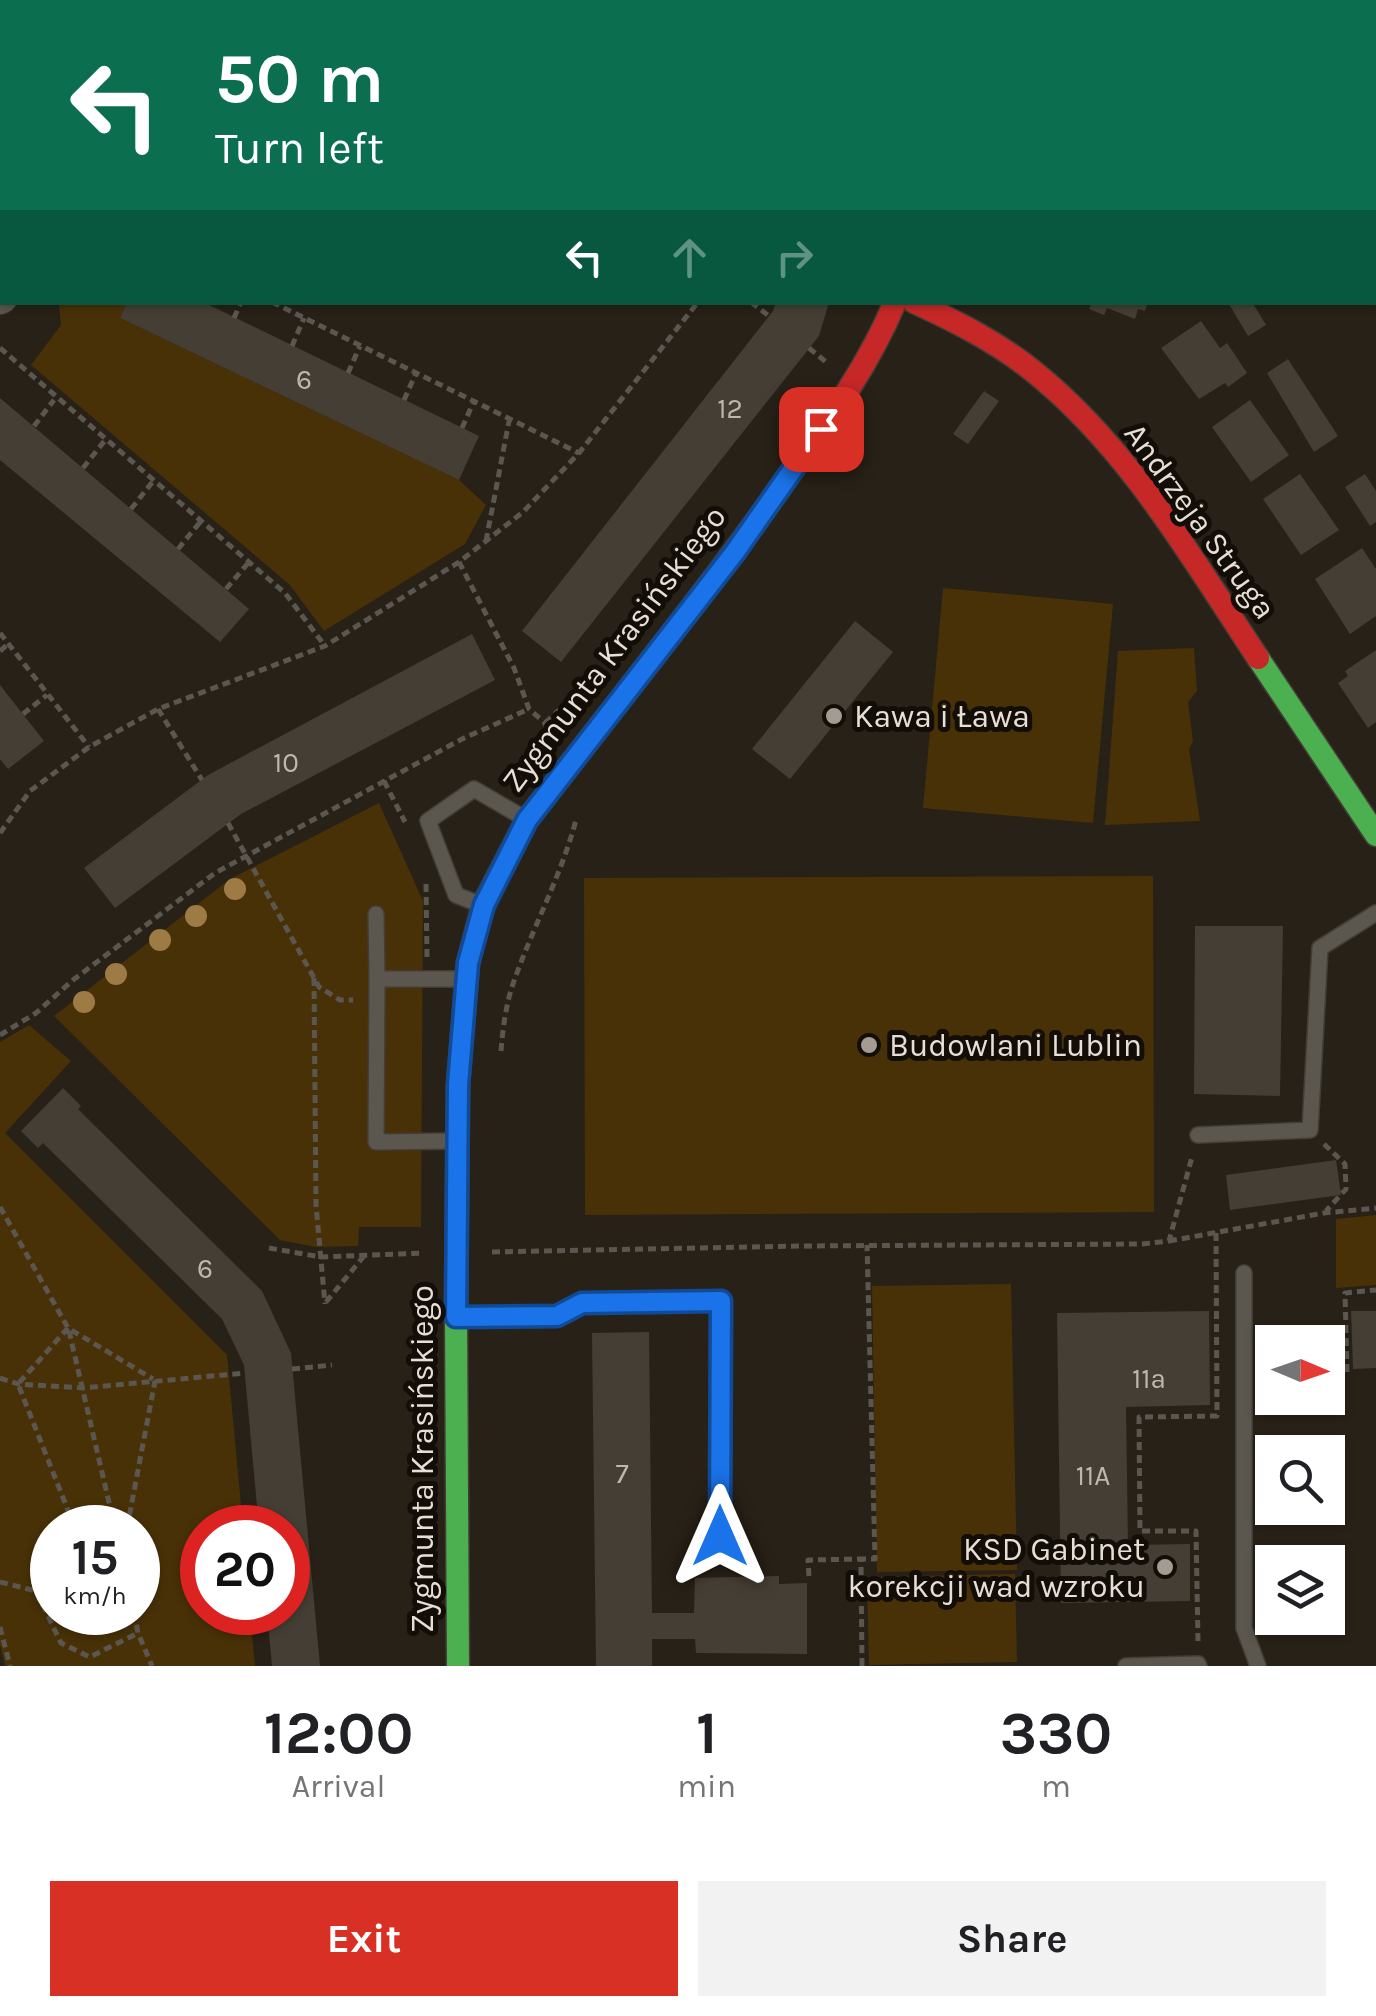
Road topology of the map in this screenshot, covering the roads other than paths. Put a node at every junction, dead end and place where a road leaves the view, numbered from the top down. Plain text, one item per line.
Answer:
1 (893, 305) edge
2 (920, 305) edge
3 (527, 820) junction
4 (1376, 835) edge
5 (484, 905) junction
6 (1376, 913) edge
7 (376, 914) dead end
8 (467, 978) junction
9 (377, 979) junction
10 (1198, 1135) road end
11 (457, 1141) junction
12 (1244, 1272) dead end
13 (456, 1317) junction
14 (720, 1536) dead end
15 (1199, 1665) edge
16 (458, 1666) edge
17 (1126, 1666) edge
18 (1258, 1666) edge

1 - 3 street, Zygmunta Krasińskiego
2 - 4 street, Andrzeja Struga
3 - 5 street, Zygmunta Krasińskiego
3 - 5 lane
5 - 8 street, Zygmunta Krasińskiego
6 - 10 lane
7 - 9 lane
8 - 9 lane
8 - 11 street, Zygmunta Krasińskiego
9 - 11 lane
11 - 13 street, Zygmunta Krasińskiego
12 - 18 lane
13 - 14 lane
13 - 16 street, Zygmunta Krasińskiego
15 - 17 lane

